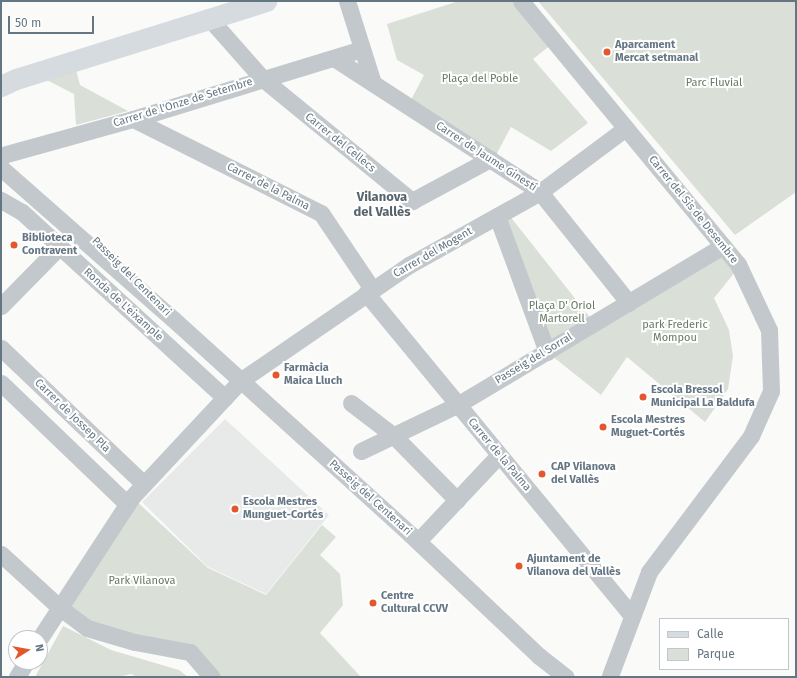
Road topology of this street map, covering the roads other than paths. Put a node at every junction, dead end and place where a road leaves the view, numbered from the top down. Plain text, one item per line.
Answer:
1 (266, 1) edge
2 (347, 1) edge
3 (521, 1) edge
4 (209, 18) junction
5 (362, 49) junction
6 (334, 58) junction
7 (263, 79) junction
8 (6, 82) edge
9 (373, 83) junction
10 (133, 119) junction
11 (626, 128) junction
12 (2, 159) edge
13 (490, 159) junction
14 (540, 192) junction
15 (1, 200) edge
16 (497, 216) junction
17 (723, 246) junction
18 (59, 247) junction
19 (369, 292) junction
20 (629, 303) junction
21 (1, 306) edge
22 (1, 348) edge
23 (547, 352) junction
24 (240, 381) junction
25 (1, 383) edge
26 (225, 398) junction
27 (351, 403) dead end
28 (457, 405) junction
29 (394, 436) junction
30 (361, 451) dead end
31 (499, 455) junction
32 (144, 484) junction
33 (457, 500) junction
34 (127, 504) junction
35 (418, 541) junction
36 (1, 554) edge
37 (59, 607) junction
38 (632, 616) junction
39 (45, 630) edge
40 (212, 677) edge
41 (566, 677) edge
42 (606, 677) edge

1 - 4 main road
2 - 5 street
3 - 11 street, Carrer del Sis de Desembre
4 - 7 street, Carrer del Cellecs
4 - 8 main road
5 - 6 street, Carrer de l'Onze de Setembre
5 - 9 street
6 - 7 street, Carrer de l'Onze de Setembre
6 - 9 street, Carrer de Jaume Ginestí
7 - 10 street, Carrer de l'Onze de Setembre
7 - 13 street, Carrer del Cellecs
9 - 13 street, Carrer de Jaume Ginestí
10 - 12 street, Carrer de l'Onze de Setembre
10 - 19 street, Carrer de la Palma
11 - 14 street, Carrer del Mogent
11 - 17 street, Carrer del Sis de Desembre
12 - 24 street, Passeig del Centenari
13 - 14 street, Carrer de Jaume Ginestí
14 - 16 street, Carrer del Mogent
14 - 20 street, Carrer de Jaume Ginestí
15 - 18 street, Ronda de L'eixample
16 - 19 street, Carrer del Mogent
16 - 23 street
17 - 20 street, Passeig del Sorral
17 - 38 street, Carrer del Sis de Desembre
18 - 21 street
18 - 26 street, Ronda de L'eixample
19 - 24 street, Carrer del Mogent
19 - 28 street, Carrer de la Palma
20 - 23 street, Passeig del Sorral
22 - 32 street, Carrer de Jossep Pla
23 - 28 street, Passeig del Sorral
24 - 26 street, Carrer del Mogent
24 - 35 street, Passeig del Centenari
25 - 34 street
26 - 32 street, Carrer del Mogent
27 - 29 street
28 - 29 street, Passeig del Sorral
28 - 31 street, Carrer de la Palma
29 - 30 street, Passeig del Sorral
29 - 33 street
31 - 33 street
31 - 38 street, Carrer de la Palma
32 - 34 street, Carrer del Mogent
33 - 35 street
34 - 37 street, Carrer del Mogent
35 - 41 street, Passeig del Centenari
36 - 37 street
37 - 39 street, Carrer del Mogent
37 - 40 street
38 - 42 street, Carrer del Sis de Desembre

